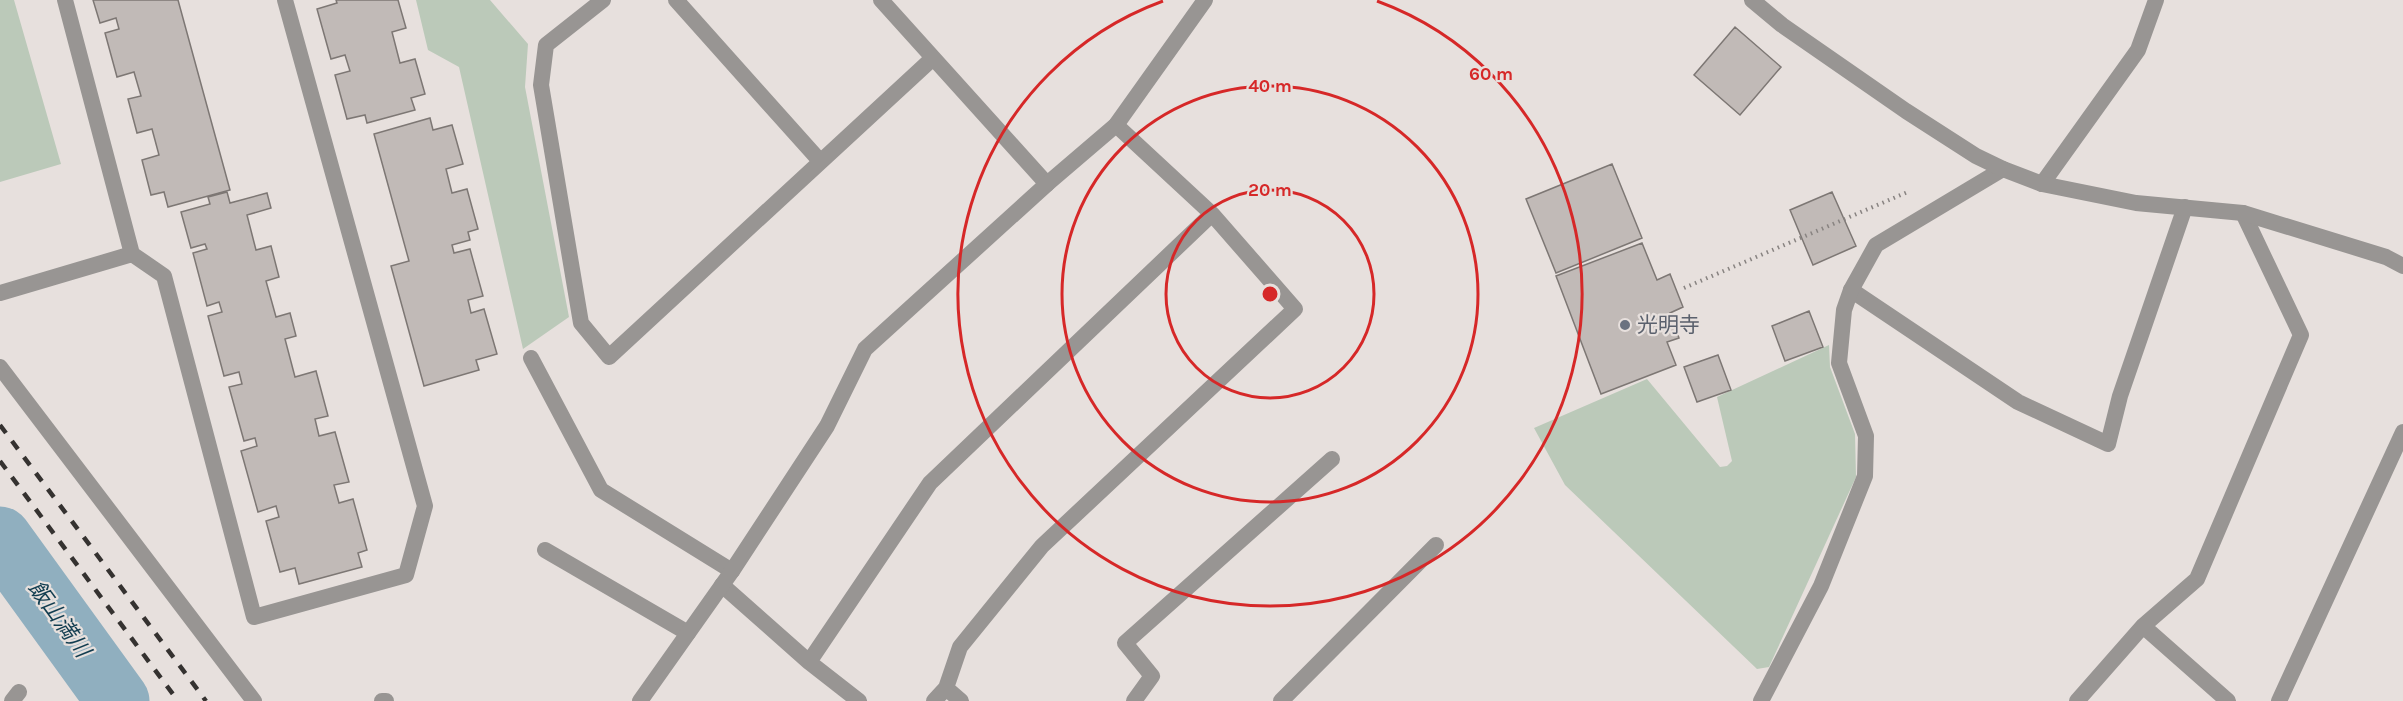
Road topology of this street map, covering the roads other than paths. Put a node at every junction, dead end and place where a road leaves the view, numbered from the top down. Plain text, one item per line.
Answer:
1 (64, 0) edge
2 (285, 0) edge
3 (603, 0) edge
4 (676, 0) edge
5 (880, 0) edge
6 (1204, 0) edge
7 (1752, 0) edge
8 (2156, 0) edge
9 (933, 58) junction
10 (1116, 125) junction
11 (820, 161) junction
12 (2002, 169) junction
13 (1047, 184) junction
14 (2042, 184) junction
15 (2186, 207) junction
16 (2243, 213) junction
17 (1212, 214) junction
18 (132, 254) junction
19 (2403, 266) edge
20 (1851, 290) junction
21 (0, 293) edge
22 (531, 358) dead end
23 (0, 367) edge
24 (2403, 432) edge
25 (1332, 459) dead end
26 (1436, 545) dead end
27 (545, 550) dead end
28 (727, 578) junction
29 (2143, 626) junction
30 (688, 633) junction
31 (808, 662) junction
32 (946, 688) junction
33 (254, 701) edge
34 (640, 701) edge
35 (859, 701) edge
36 (934, 701) edge
37 (960, 701) edge
38 (1134, 701) edge
39 (1281, 701) edge
40 (1761, 701) edge
41 (2077, 701) edge
42 (2228, 701) edge
43 (2279, 701) edge

1 - 18 street
2 - 18 street
3 - 11 street
4 - 11 street
5 - 9 street
6 - 10 street
7 - 12 street
8 - 14 street
9 - 11 street
9 - 13 street
10 - 13 street
10 - 17 street
12 - 14 street
12 - 20 street
13 - 28 street
14 - 15 street
15 - 16 street
15 - 20 street
16 - 19 street
16 - 29 street
17 - 31 street
17 - 32 street
18 - 21 street
20 - 40 street
22 - 28 street
23 - 33 street
24 - 43 street
25 - 38 street
26 - 39 street
27 - 30 street
28 - 30 street
28 - 31 street
29 - 41 street
29 - 42 street
30 - 34 street
31 - 35 street
32 - 36 street
32 - 37 street

